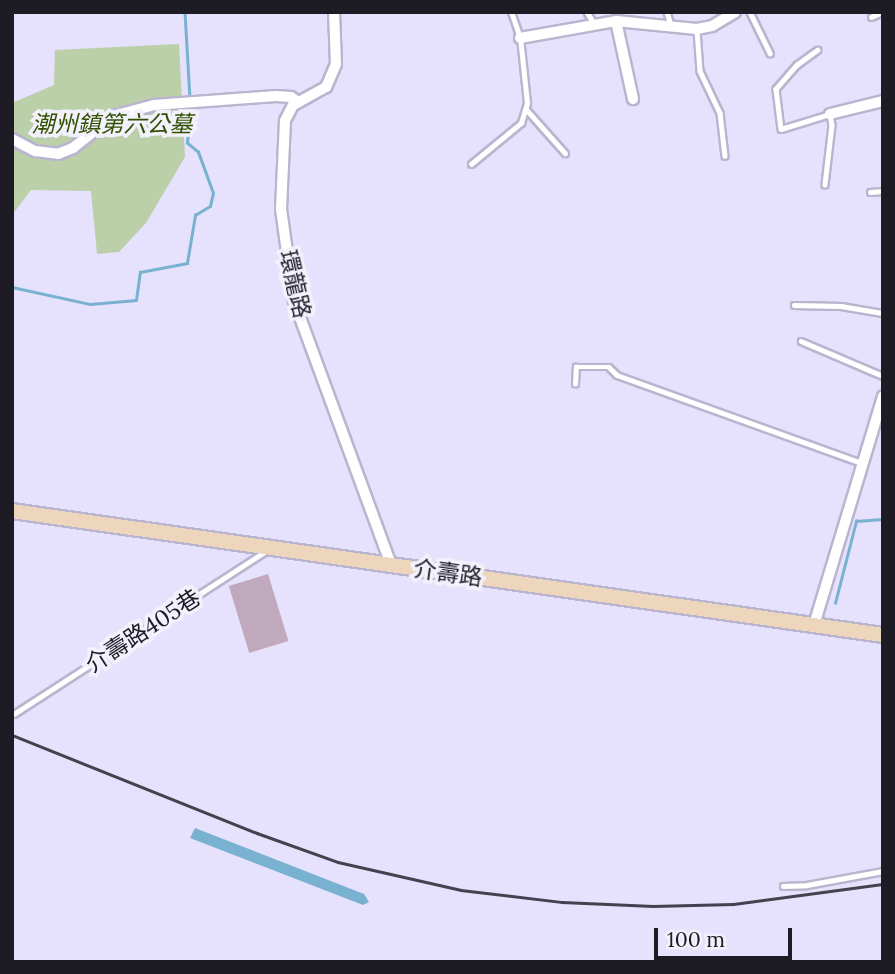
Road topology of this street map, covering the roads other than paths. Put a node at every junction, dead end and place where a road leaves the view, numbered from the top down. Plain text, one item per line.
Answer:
1 (334, 12) edge
2 (511, 12) edge
3 (587, 12) edge
4 (667, 12) edge
5 (735, 12) edge
6 (750, 12) edge
7 (882, 12) edge
8 (871, 17) dead end
9 (616, 21) junction
10 (595, 24) junction
11 (671, 26) junction
12 (697, 29) junction
13 (520, 38) junction
14 (818, 50) dead end
15 (770, 53) dead end
16 (633, 99) dead end
17 (883, 101) edge
18 (298, 102) junction
19 (526, 108) junction
20 (830, 114) junction
21 (12, 139) edge
22 (565, 153) dead end
23 (725, 156) dead end
24 (471, 164) dead end
25 (824, 185) dead end
26 (883, 191) edge
27 (870, 192) dead end
28 (794, 305) dead end
29 (883, 313) edge
30 (801, 341) dead end
31 (883, 376) edge
32 (575, 384) dead end
33 (883, 396) edge
34 (862, 463) junction
35 (12, 511) edge
36 (272, 547) junction
37 (391, 565) junction
38 (814, 625) junction
39 (883, 635) edge
40 (14, 714) dead end
41 (883, 871) edge
42 (783, 886) dead end

1 - 18 street
2 - 13 lane
3 - 10 lane
4 - 11 lane
5 - 12 street
6 - 15 lane
7 - 8 lane
9 - 10 street
9 - 11 street
9 - 16 street
10 - 13 street
11 - 12 street
12 - 23 lane
13 - 19 lane
14 - 20 lane
17 - 20 street
18 - 21 street
18 - 37 street, 環龍路
19 - 22 lane
19 - 24 lane
20 - 25 lane
26 - 27 lane
28 - 29 lane
30 - 31 lane
32 - 34 lane
33 - 34 street
34 - 38 street
35 - 36 main road, 介壽路
36 - 37 main road, 介壽路
36 - 40 lane, 介壽路405巷
37 - 38 main road, 介壽路
38 - 39 main road, 介壽路
41 - 42 lane

